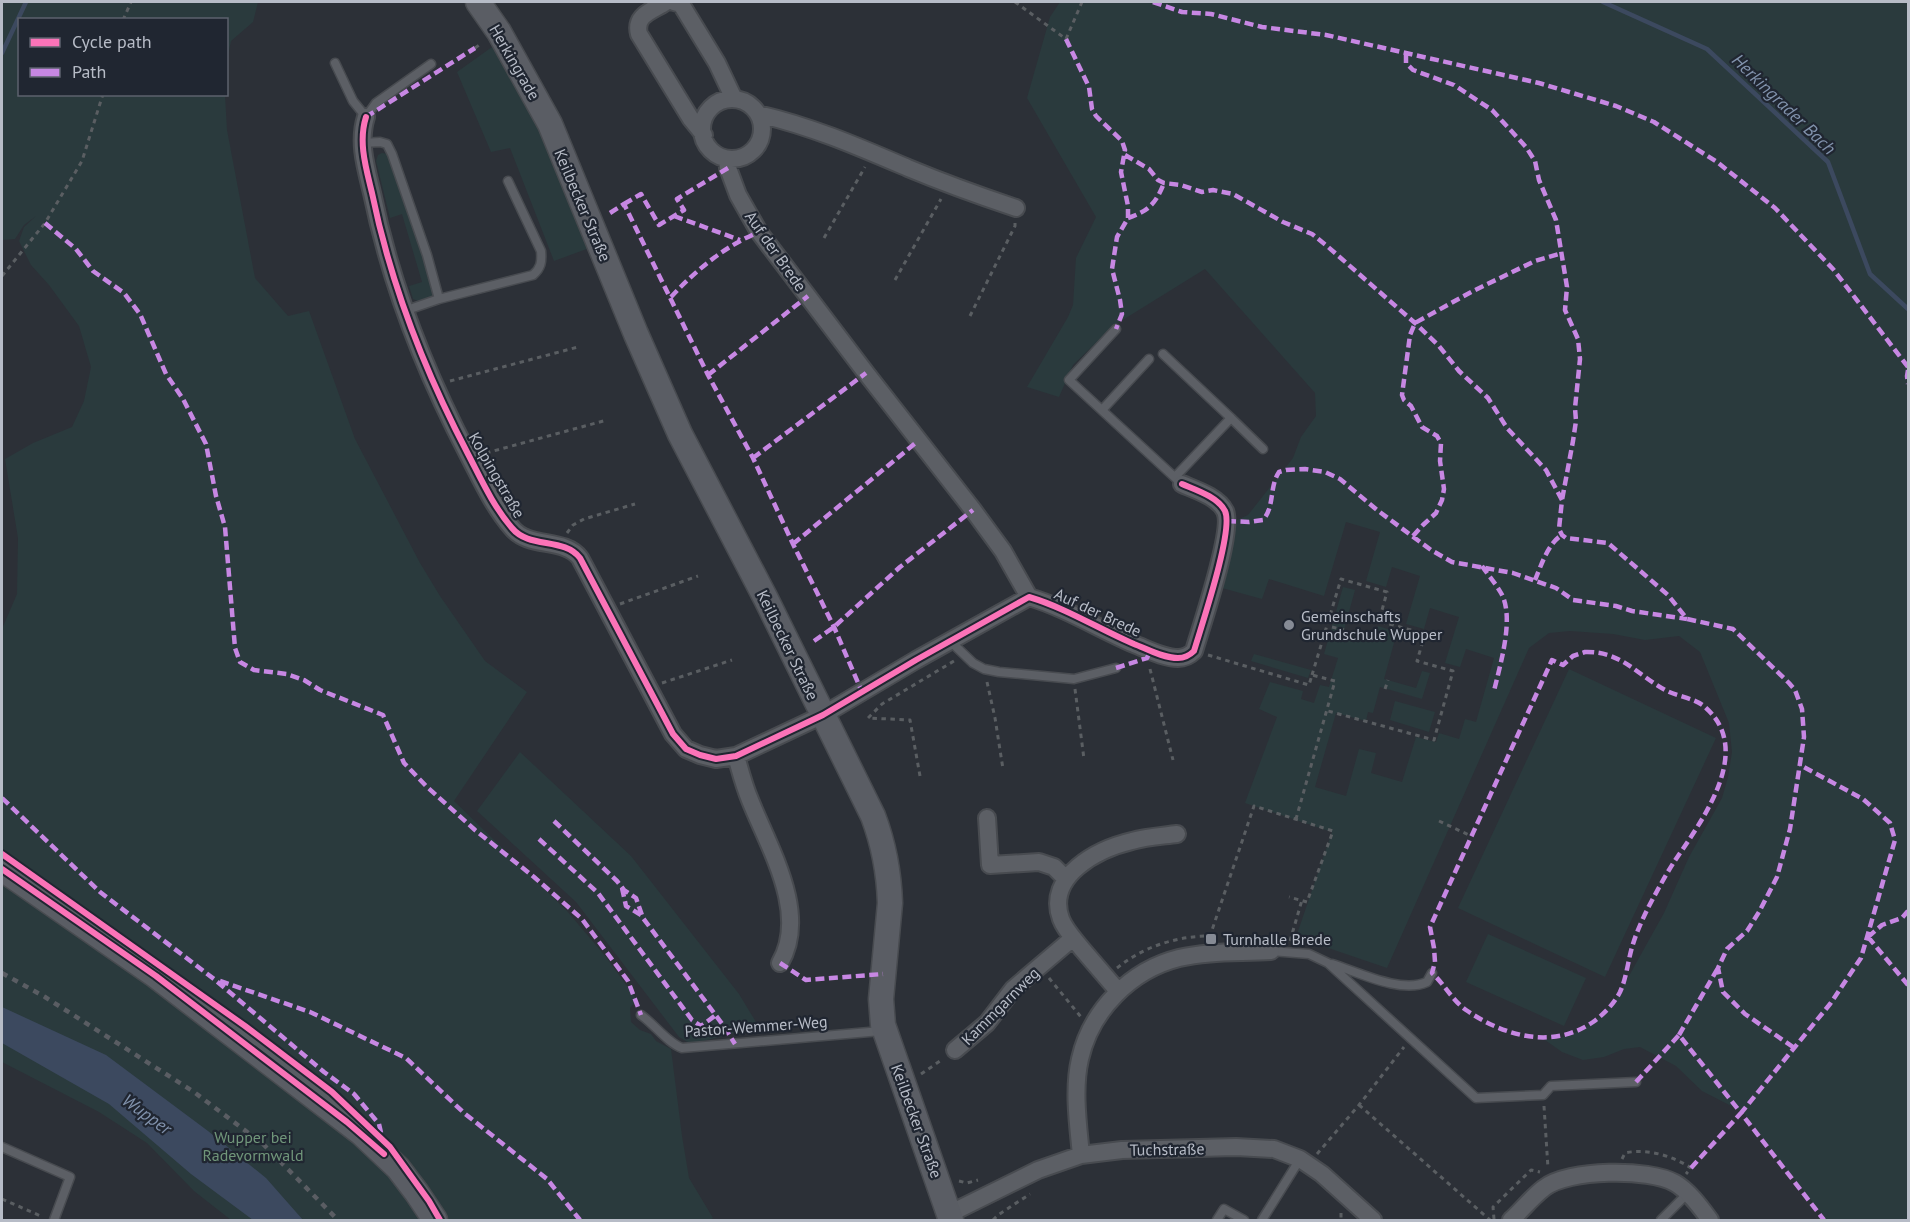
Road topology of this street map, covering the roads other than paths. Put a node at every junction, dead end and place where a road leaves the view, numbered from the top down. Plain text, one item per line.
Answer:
1 (478, 2) edge
2 (666, 2) edge
3 (674, 2) edge
4 (335, 63) dead end
5 (431, 64) dead end
6 (734, 99) junction
7 (758, 114) junction
8 (366, 117) junction
9 (550, 124) joint
10 (704, 135) junction
11 (363, 143) junction
12 (727, 159) junction
13 (508, 181) dead end
14 (1016, 208) dead end
15 (439, 299) junction
16 (404, 311) junction
17 (1116, 328) dead end
18 (1163, 354) dead end
19 (1149, 359) dead end
20 (1102, 410) junction
21 (1231, 418) junction
22 (1263, 449) dead end
23 (1179, 481) junction
24 (1029, 597) junction
25 (950, 641) junction
26 (1116, 668) dead end
27 (823, 715) junction
28 (736, 756) junction
29 (987, 818) dead end
30 (1177, 834) dead end
31 (2, 869) edge
32 (1066, 879) junction
33 (1073, 938) junction
34 (1278, 952) joint
35 (780, 963) dead end
36 (1328, 963) junction
37 (1432, 974) dead end
38 (1118, 992) junction
39 (641, 1015) dead end
40 (885, 1031) junction
41 (955, 1050) road end
42 (1636, 1082) dead end
43 (2, 1147) edge
44 (1081, 1155) junction
45 (1304, 1162) junction
46 (1687, 1194) junction
47 (1358, 1216) edge
48 (950, 1217) edge
49 (52, 1221) edge
50 (435, 1221) edge
51 (1217, 1221) edge
52 (1244, 1221) edge
53 (1262, 1221) edge
54 (1511, 1221) edge
55 (1661, 1221) edge
56 (1710, 1221) edge

1 - 9 main road, Herkingrade
2 - 10 street
3 - 6 street
4 - 8 lane
5 - 8 lane
6 - 7 street
6 - 10 street
7 - 12 street
7 - 14 street
8 - 11 street, Kolpingstraße
9 - 27 main road, Keilbecker Straße
10 - 12 street
11 - 15 lane
11 - 16 street, Kolpingstraße
12 - 24 street, Auf der Brede
13 - 15 lane
15 - 16 lane
16 - 28 street, Kolpingstraße
17 - 20 lane
18 - 21 lane
19 - 20 lane
20 - 23 lane
21 - 22 lane
21 - 23 lane
23 - 24 street, Auf der Brede
24 - 25 street, Auf der Brede
25 - 26 lane
25 - 27 street, Auf der Brede
27 - 28 street, Kolpingstraße
27 - 40 main road, Keilbecker Straße
28 - 35 street
29 - 32 street
30 - 32 street
31 - 50 main road
32 - 33 street
33 - 38 street
33 - 41 street, Kammgarnweg
34 - 36 lane
34 - 38 street
36 - 37 lane
36 - 42 lane
38 - 44 street
39 - 40 lane, Pastor-Wemmer-Weg
40 - 48 main road, Keilbecker Straße
43 - 49 lane
44 - 45 street, Tuchstraße
44 - 48 street, Tuchstraße
45 - 47 street, Tuchstraße
45 - 53 lane
46 - 54 street
46 - 55 lane
46 - 56 street
51 - 52 lane

